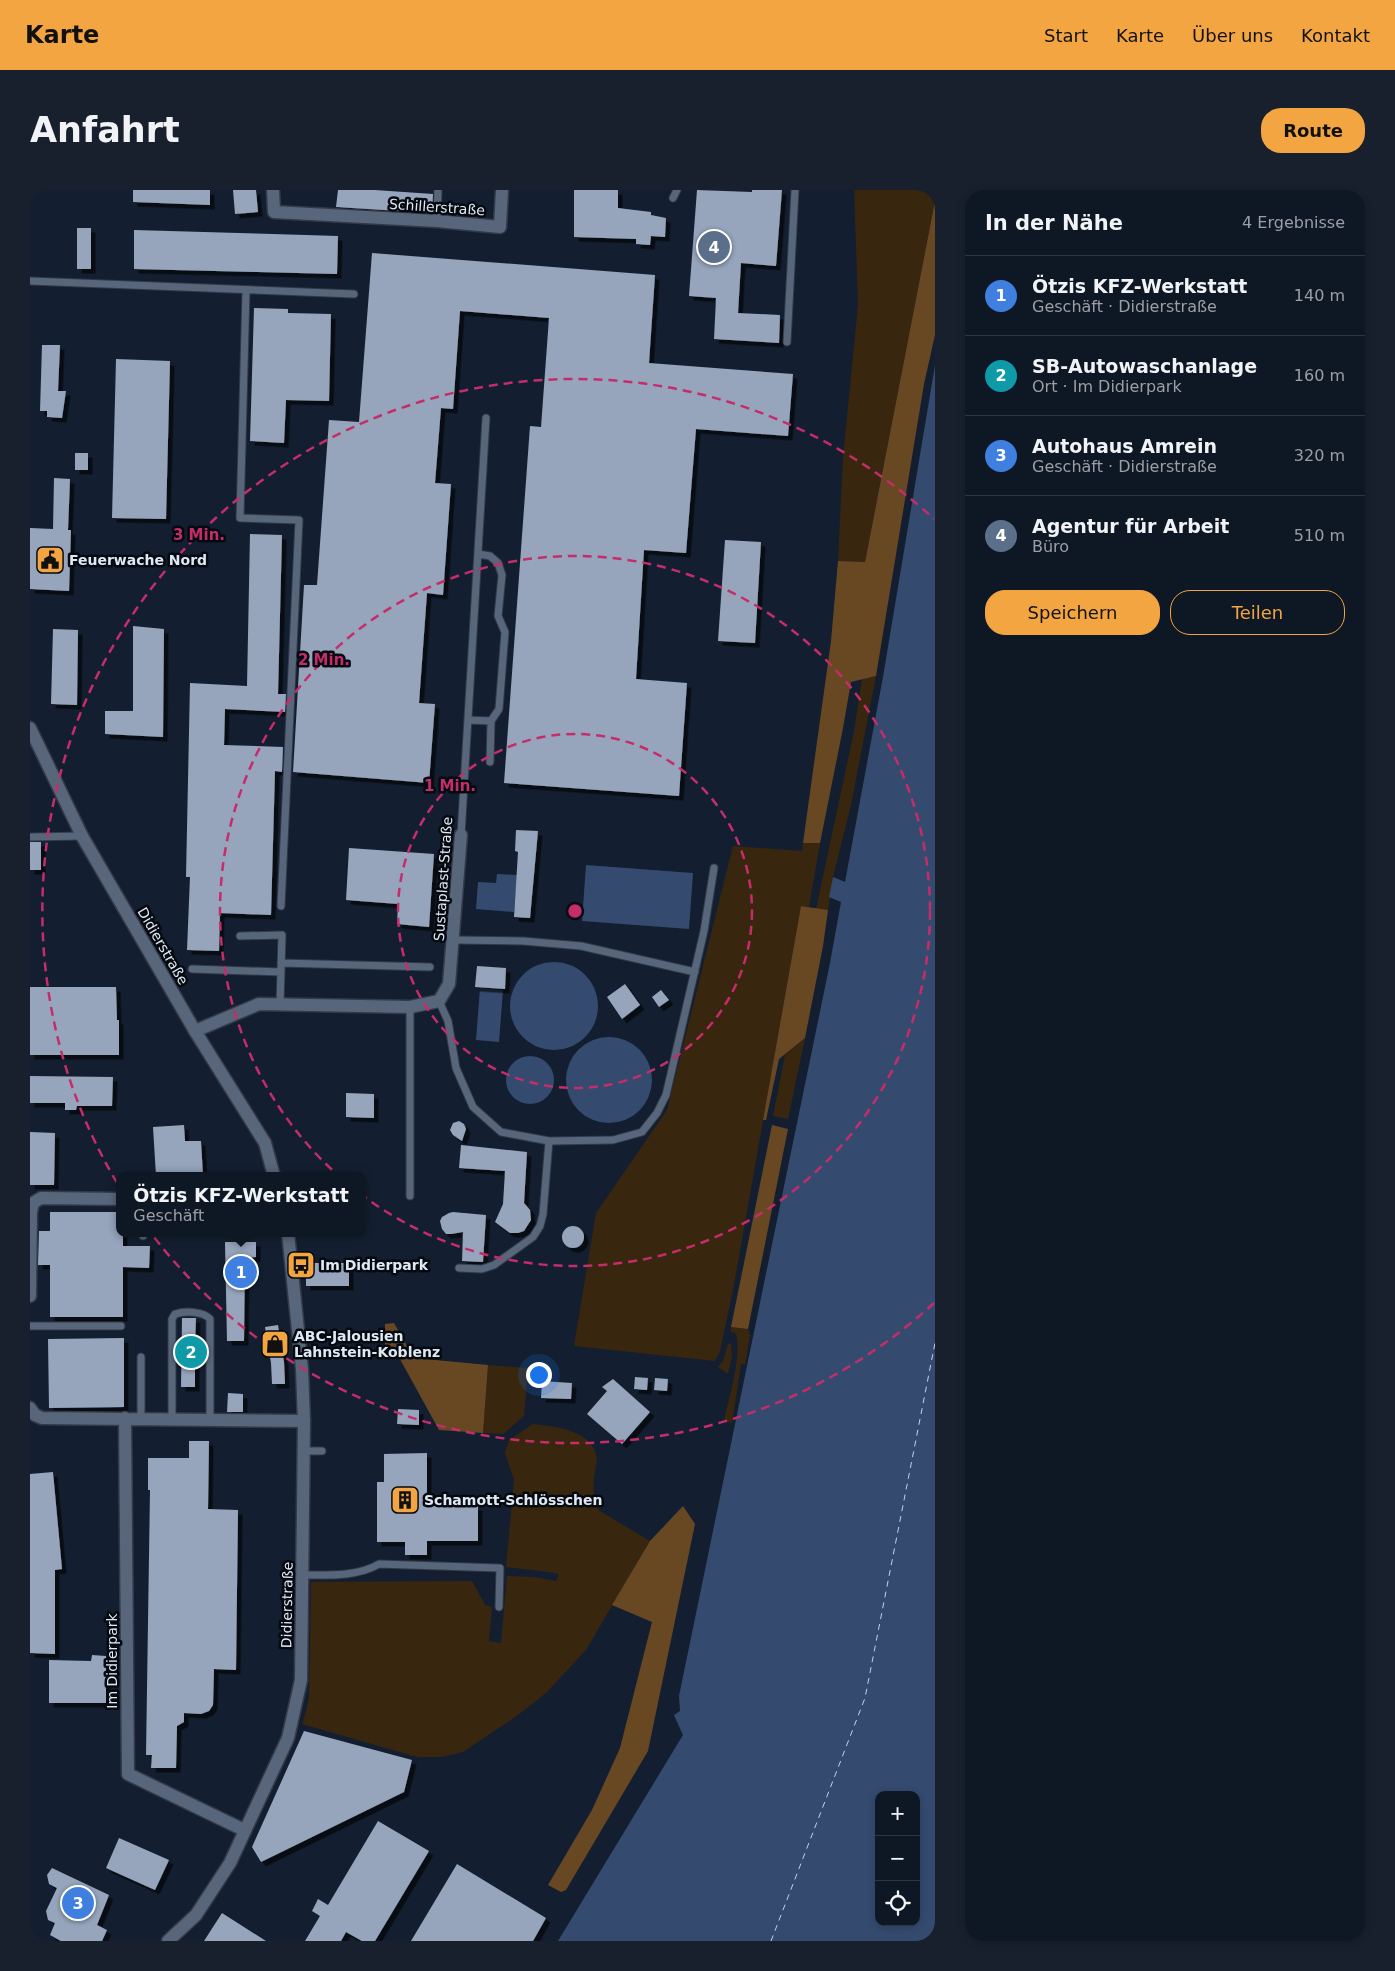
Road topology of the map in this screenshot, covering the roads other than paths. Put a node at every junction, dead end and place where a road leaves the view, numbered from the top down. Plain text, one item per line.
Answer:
1 (273, 190) edge
2 (438, 190) edge
3 (502, 190) edge
4 (677, 190) edge
5 (795, 190) edge
6 (673, 198) dead end
7 (437, 221) junction
8 (30, 280) edge
9 (246, 290) junction
10 (354, 294) dead end
11 (787, 342) dead end
12 (486, 418) dead end
13 (478, 554) junction
14 (468, 720) junction
15 (490, 721) junction
16 (30, 728) edge
17 (490, 762) dead end
18 (461, 835) joint
19 (82, 836) junction
20 (30, 837) edge
21 (714, 868) dead end
22 (281, 906) dead end
23 (240, 936) dead end
24 (454, 940) junction
25 (281, 963) junction
26 (430, 967) dead end
27 (192, 969) dead end
28 (281, 972) junction
29 (695, 972) junction
30 (438, 1001) junction
31 (280, 1005) junction
32 (410, 1007) junction
33 (195, 1031) junction
34 (549, 1141) junction
35 (273, 1172) edge
36 (410, 1196) dead end
37 (116, 1199) edge
38 (288, 1237) edge
39 (459, 1268) dead end
40 (30, 1296) edge
41 (30, 1326) edge
42 (121, 1326) dead end
43 (141, 1357) dead end
44 (30, 1408) edge
45 (126, 1418) junction
46 (142, 1418) junction
47 (172, 1419) junction
48 (210, 1420) junction
49 (304, 1421) junction
50 (304, 1451) junction
51 (322, 1451) dead end
52 (302, 1576) junction
53 (499, 1606) dead end
54 (244, 1830) junction
55 (168, 1941) edge

1 - 7 street, Schillerstraße
2 - 7 lane
3 - 7 street, Schillerstraße
4 - 6 lane
5 - 11 lane
8 - 9 lane
9 - 10 lane
9 - 22 lane
12 - 13 lane, Sustaplast-Straße
13 - 14 lane, Sustaplast-Straße
13 - 15 lane
14 - 15 lane
14 - 18 lane, Sustaplast-Straße
15 - 17 lane
16 - 19 street, Didierstraße
18 - 24 street, Sustaplast-Straße
19 - 20 lane
19 - 33 street, Didierstraße
21 - 29 lane
23 - 25 lane
24 - 29 lane
24 - 30 street, Sustaplast-Straße
25 - 26 lane
25 - 28 lane
27 - 28 lane
28 - 31 lane
29 - 34 lane
30 - 32 street
30 - 34 lane
31 - 32 street
31 - 33 street
32 - 36 lane
33 - 35 street, Didierstraße
34 - 39 lane
37 - 40 street
38 - 49 street, Didierstraße
41 - 42 lane
43 - 46 lane
44 - 45 street
45 - 46 street
45 - 54 street, Im Didierpark
46 - 47 street
47 - 48 street
47 - 48 lane
48 - 49 street
49 - 50 street, Didierstraße
50 - 51 lane
50 - 52 street, Didierstraße
52 - 53 lane
52 - 54 street, Didierstraße
54 - 55 street, Didierstraße

